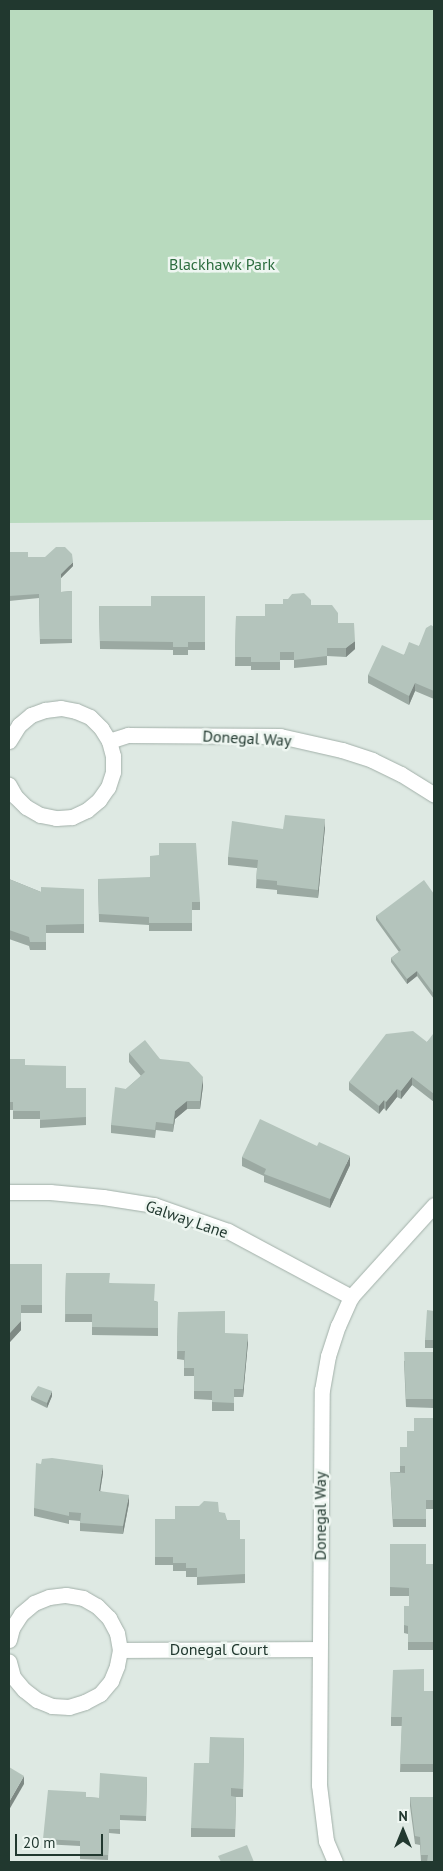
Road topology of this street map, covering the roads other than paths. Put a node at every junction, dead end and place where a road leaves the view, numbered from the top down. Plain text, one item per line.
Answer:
1 (9, 741) edge
2 (109, 741) junction
3 (9, 785) edge
4 (434, 795) edge
5 (9, 1192) edge
6 (434, 1205) edge
7 (351, 1297) junction
8 (9, 1640) edge
9 (319, 1649) junction
10 (120, 1650) junction
11 (9, 1662) edge
12 (335, 1862) edge

1 - 2 street
2 - 3 street
2 - 4 street, Donegal Way
5 - 7 street, Galway Lane
6 - 7 street, Donegal Way
7 - 9 street, Donegal Way
8 - 10 street
9 - 10 street, Donegal Court
9 - 12 street, Donegal Way
10 - 11 street

